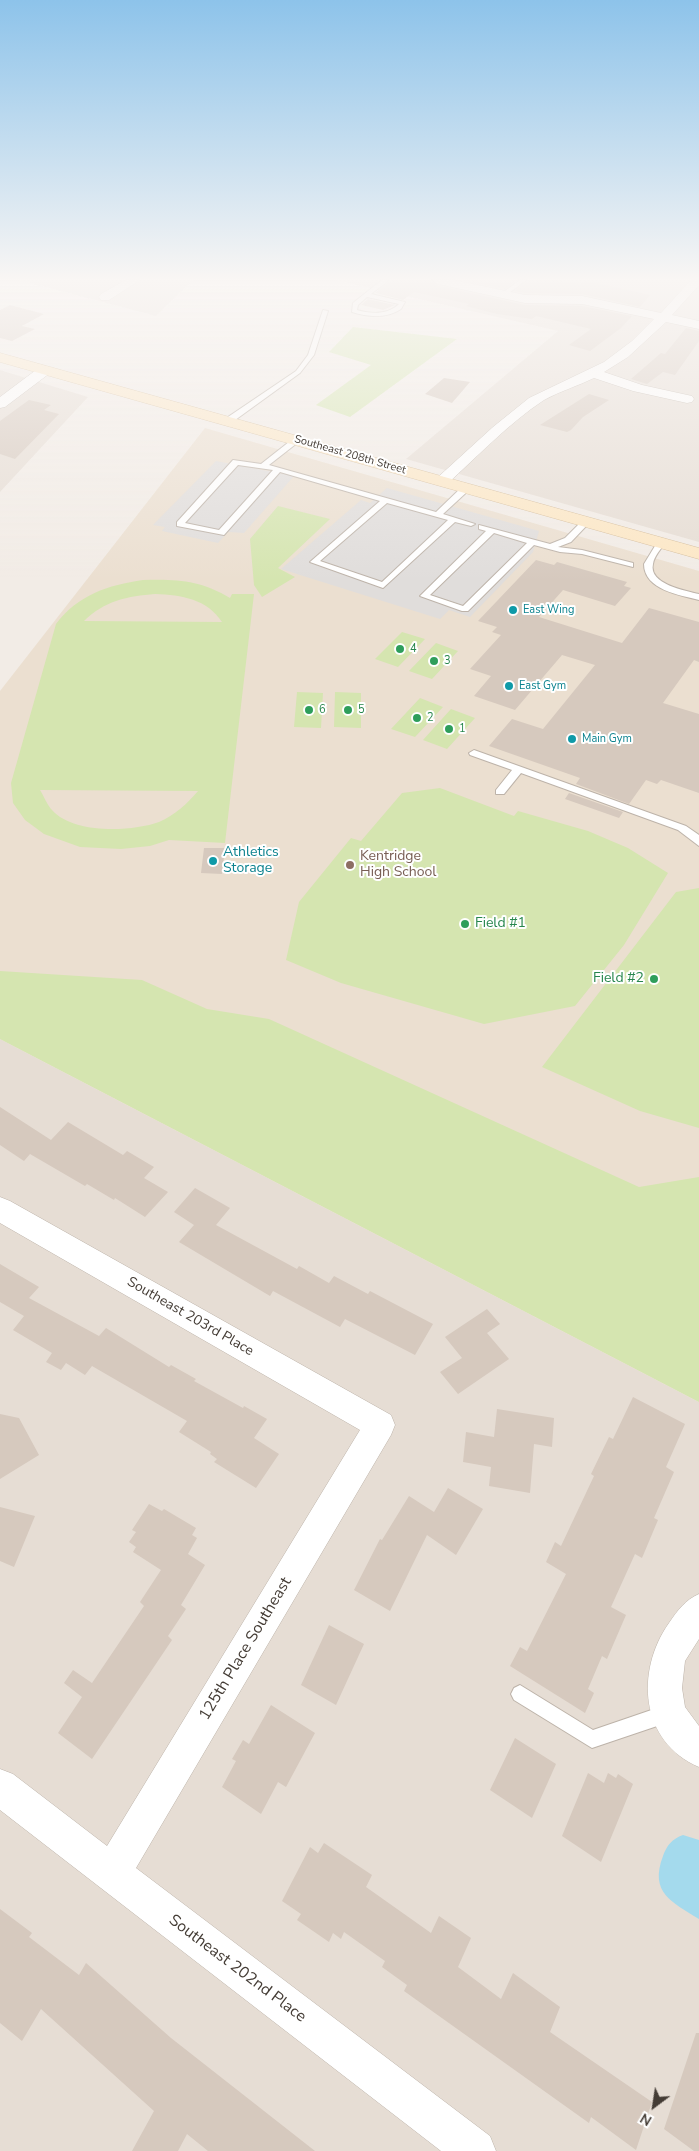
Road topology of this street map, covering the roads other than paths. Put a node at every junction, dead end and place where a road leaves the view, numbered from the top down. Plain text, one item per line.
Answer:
1 (32, 380) edge
2 (83, 380) edge
3 (286, 380) edge
4 (575, 380) edge
5 (615, 380) edge
6 (687, 399) dead end
7 (0, 404) edge
8 (228, 421) junction
9 (296, 440) junction
10 (263, 466) junction
11 (278, 470) junction
12 (442, 482) junction
13 (466, 488) junction
14 (387, 499) junction
15 (438, 514) junction
16 (454, 519) junction
17 (586, 522) junction
18 (471, 524) dead end
19 (482, 527) dead end
20 (492, 530) junction
21 (532, 542) junction
22 (661, 543) junction
23 (551, 547) junction
24 (699, 554) edge
25 (630, 565) dead end
26 (699, 597) edge
27 (474, 753) dead end
28 (519, 769) junction
29 (500, 792) dead end
30 (699, 842) edge
31 (0, 1209) edge
32 (380, 1425) joint
33 (699, 1611) edge
34 (520, 1694) dead end
35 (669, 1713) junction
36 (699, 1749) edge
37 (0, 1787) edge
38 (112, 1873) junction
39 (475, 2151) edge

1 - 7 street
2 - 8 main road, Southeast 208th Street
3 - 8 lane
4 - 12 street
5 - 6 street
8 - 9 main road, Southeast 208th Street
9 - 10 lane
9 - 12 main road, Southeast 208th Street
10 - 11 lane
10 - 11 lane
11 - 14 lane
12 - 13 main road, Southeast 208th Street
13 - 15 lane
13 - 17 main road, Southeast 208th Street
14 - 15 lane
14 - 16 lane
15 - 16 lane
16 - 18 lane
17 - 22 main road, Southeast 208th Street
17 - 23 lane
19 - 20 lane
20 - 21 lane
20 - 21 lane
21 - 23 lane
22 - 24 main road, Southeast 208th Street
22 - 26 lane
23 - 25 lane
27 - 28 lane
28 - 29 lane
28 - 30 lane
31 - 32 street, Southeast 203rd Place
32 - 38 street, 125th Place Southeast
33 - 35 street
34 - 35 lane
35 - 36 street
37 - 38 street, Southeast 202nd Place
38 - 39 street, Southeast 202nd Place

